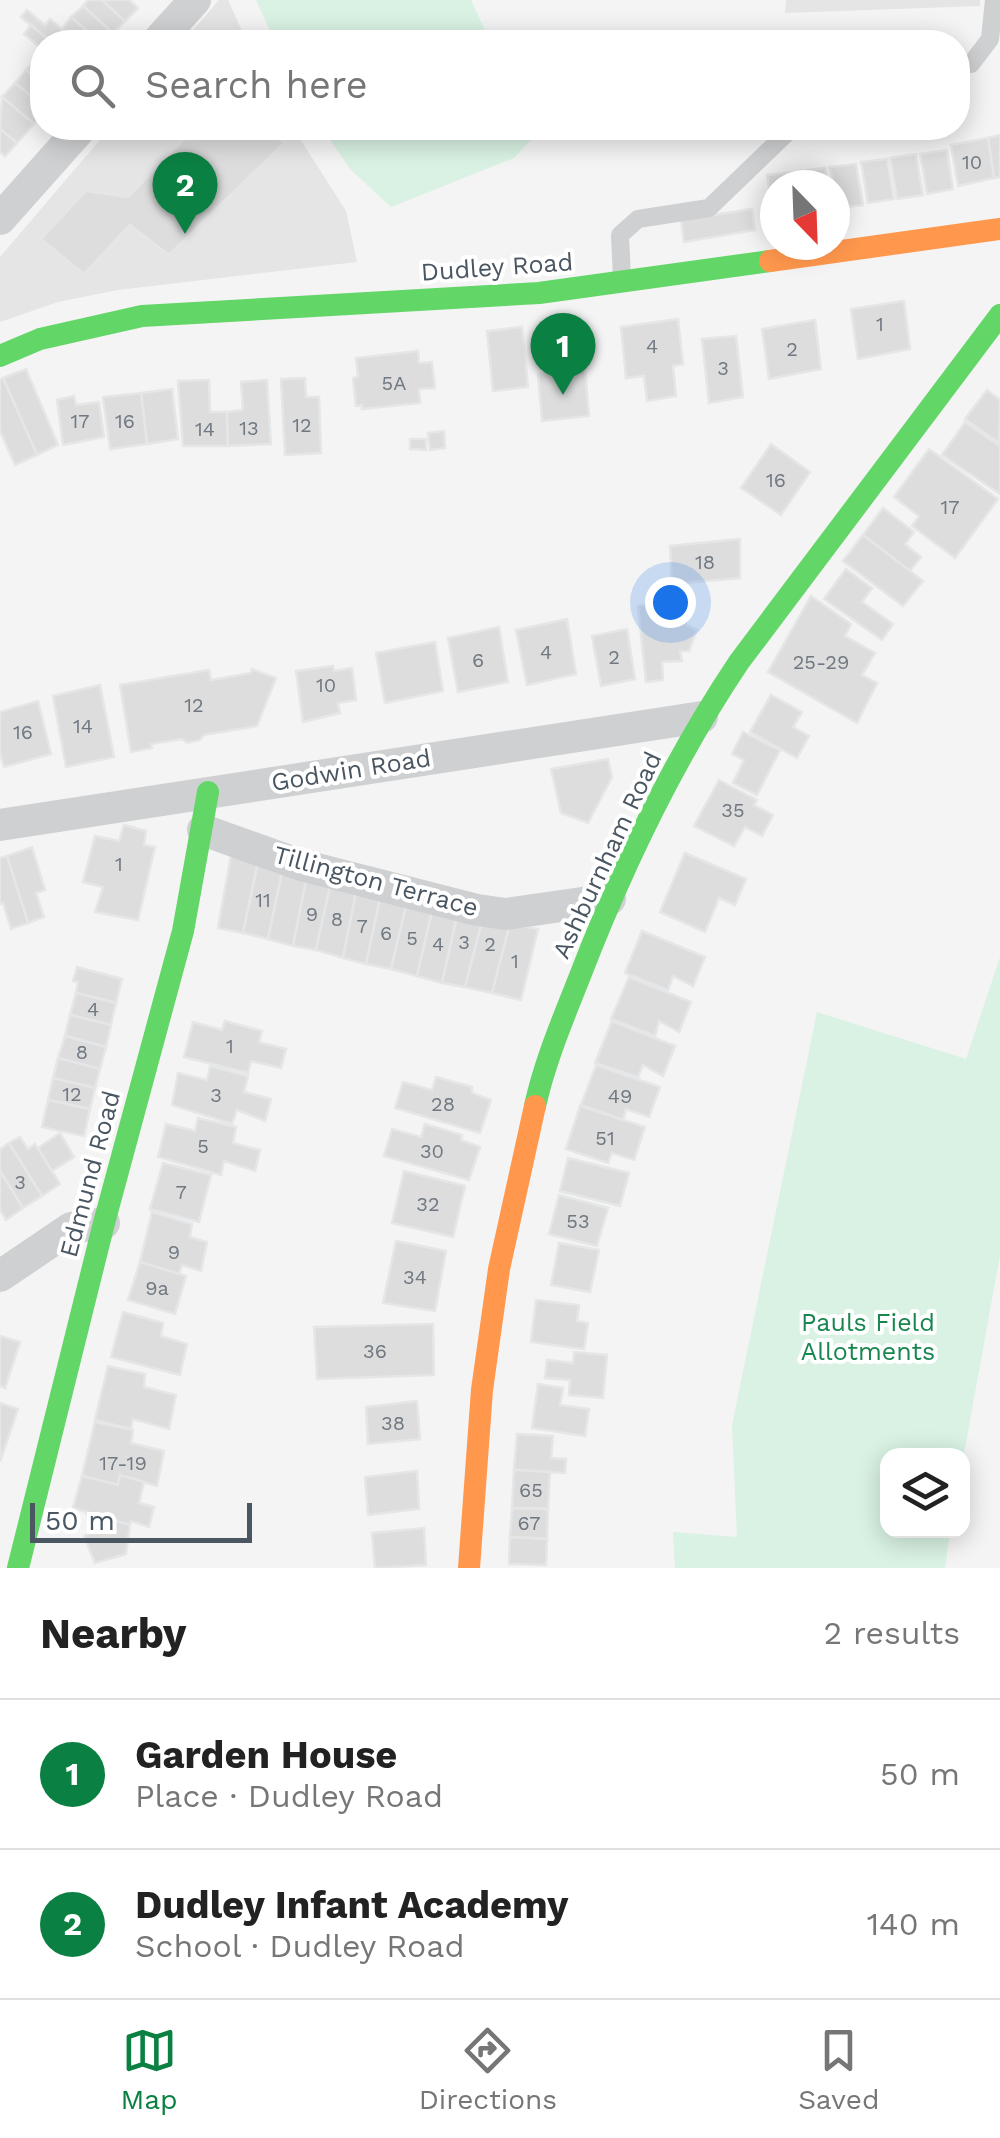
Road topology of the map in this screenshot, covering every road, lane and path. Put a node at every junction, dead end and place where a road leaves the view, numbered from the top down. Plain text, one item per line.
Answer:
1 (195, 0) edge
2 (994, 0) edge
3 (169, 30) edge
4 (970, 64) edge
5 (70, 140) edge
6 (780, 140) edge
7 (0, 219) edge
8 (1000, 229) edge
9 (622, 283) junction
10 (1000, 314) edge
11 (0, 356) edge
12 (702, 717) junction
13 (208, 792) junction
14 (0, 825) edge
15 (203, 830) junction
16 (610, 899) junction
17 (104, 1223) junction
18 (0, 1276) edge
19 (18, 1568) edge
20 (470, 1568) edge

1 - 3 street
2 - 4 lane
5 - 7 street
6 - 9 lane
8 - 9 street, Dudley Road
9 - 11 street, Dudley Road
10 - 12 street, Ashburnham Road
12 - 13 street, Godwin Road
12 - 16 street, Ashburnham Road
13 - 14 street, Godwin Road
13 - 15 street, Edmund Road
15 - 16 street, Tillington Terrace
15 - 17 street, Edmund Road
16 - 20 street, Ashburnham Road
17 - 18 street
17 - 19 street, Edmund Road

